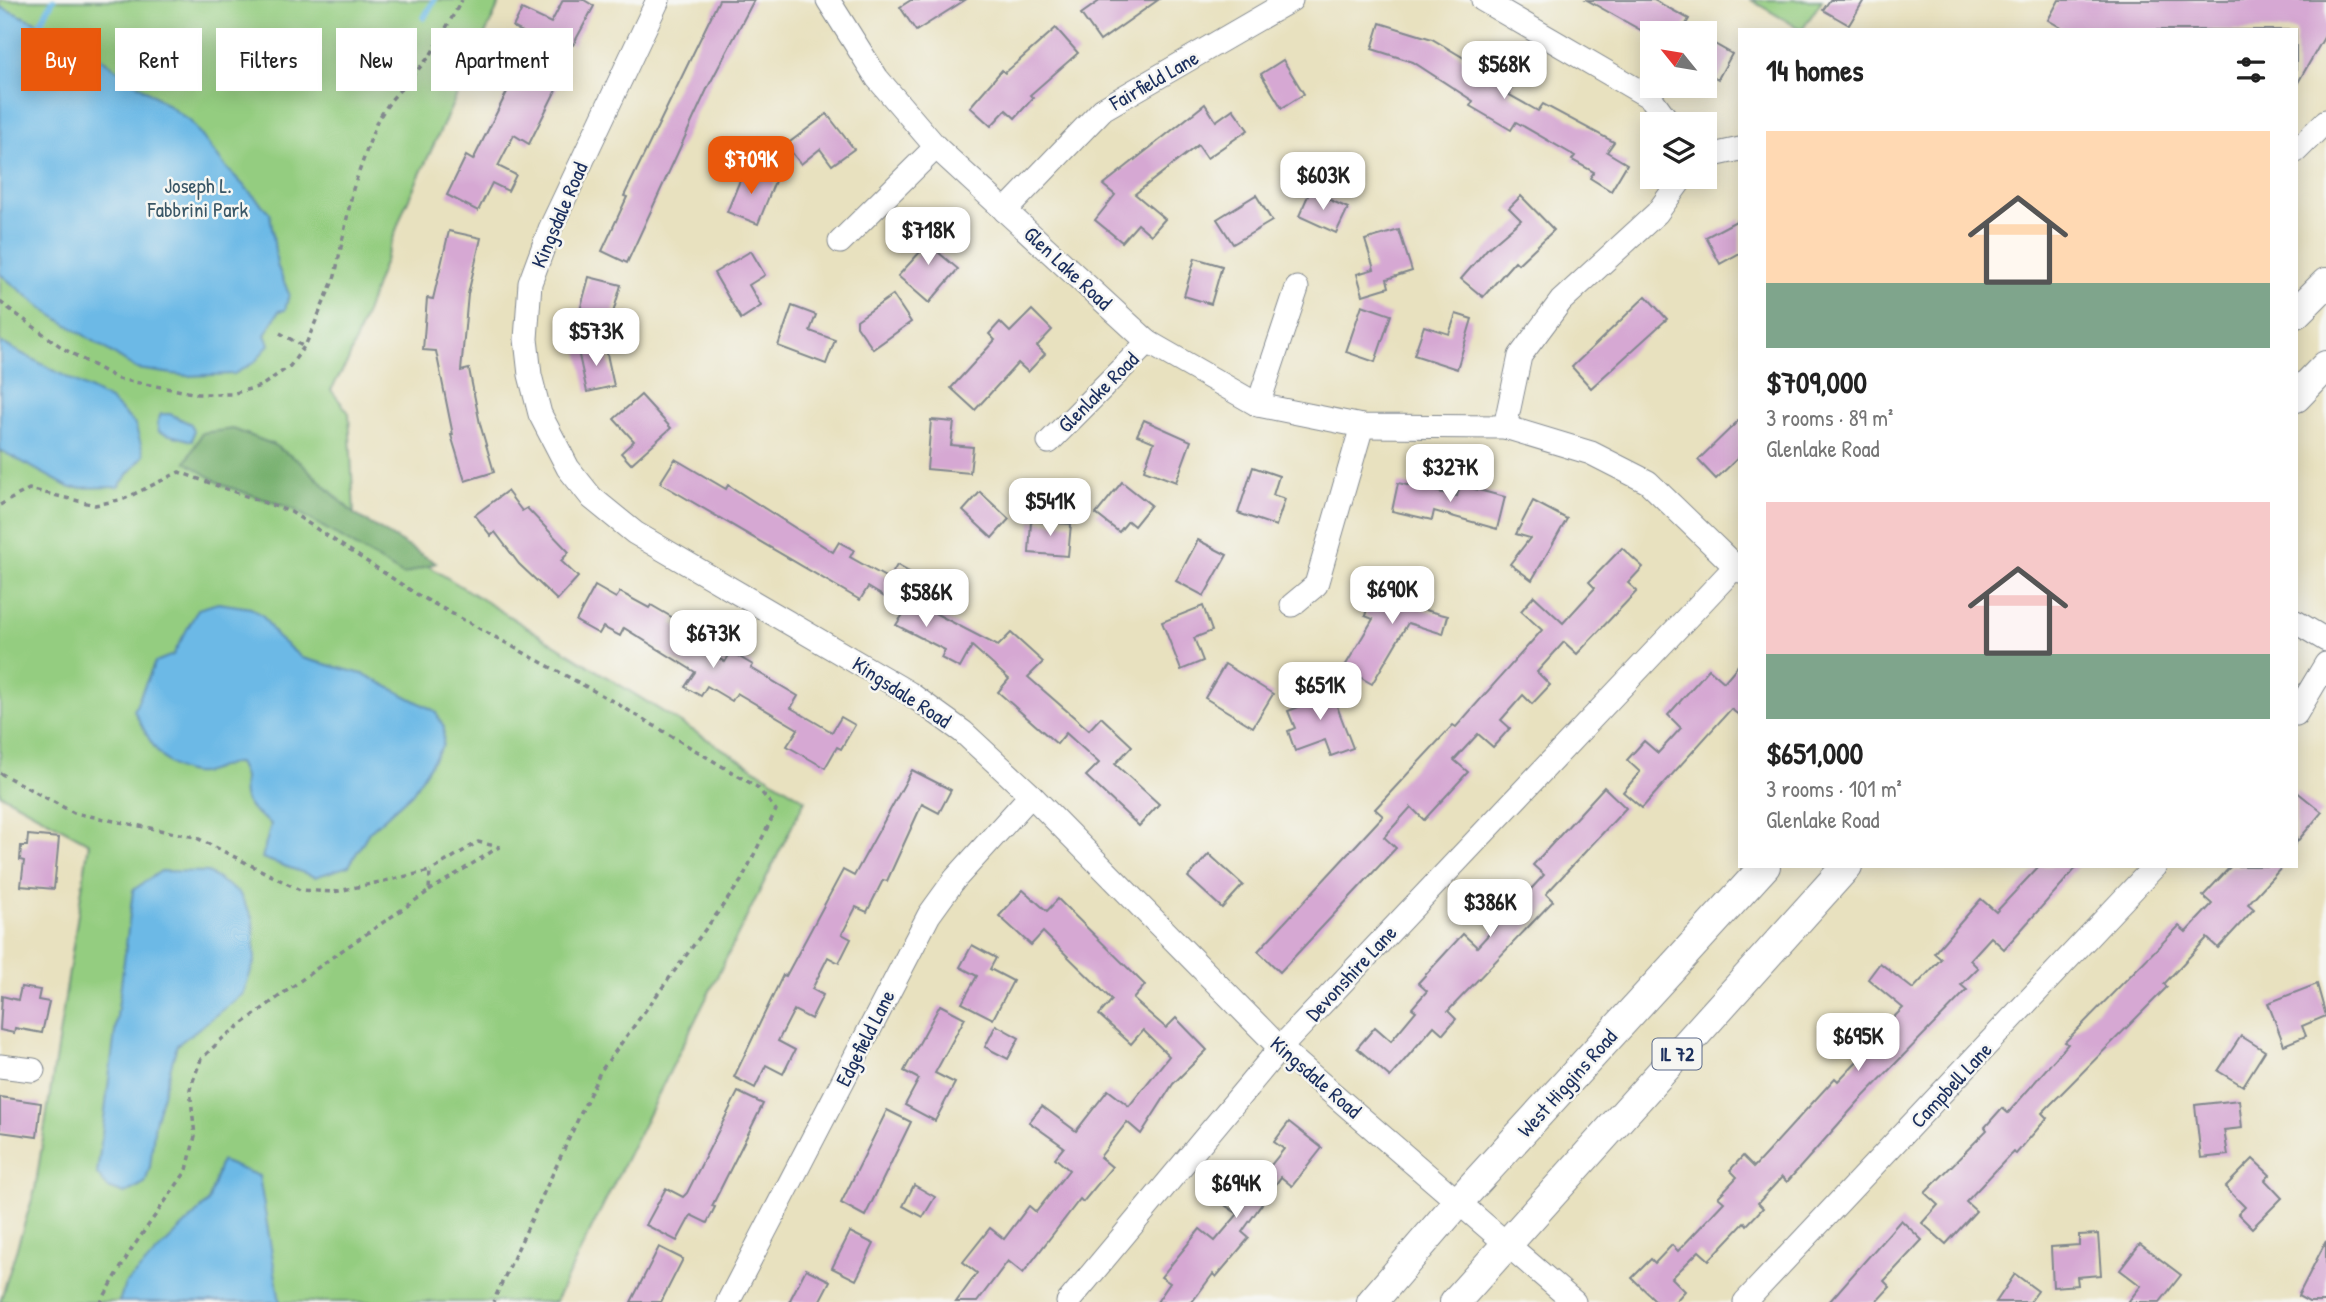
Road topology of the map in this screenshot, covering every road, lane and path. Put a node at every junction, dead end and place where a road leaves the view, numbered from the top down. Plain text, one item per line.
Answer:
1 (462, 0) edge
2 (657, 0) edge
3 (828, 0) edge
4 (1291, 0) edge
5 (1483, 0) edge
6 (1661, 112) edge
7 (2326, 121) edge
8 (936, 146) junction
9 (1738, 149) edge
10 (2298, 149) edge
11 (1717, 154) edge
12 (1674, 189) edge
13 (1006, 211) junction
14 (840, 242) dead end
15 (1297, 288) dead end
16 (0, 302) edge
17 (280, 333) dead end
18 (1148, 342) junction
19 (304, 346) junction
20 (2326, 366) edge
21 (2298, 395) edge
22 (1258, 405) junction
23 (1362, 426) junction
24 (1505, 427) junction
25 (1049, 442) dead end
26 (0, 505) edge
27 (1737, 569) edge
28 (1292, 605) dead end
29 (2298, 623) edge
30 (2326, 640) edge
31 (2326, 664) edge
32 (2298, 711) edge
33 (0, 773) edge
34 (1031, 795) junction
35 (1763, 868) edge
36 (1845, 868) edge
37 (2153, 868) edge
38 (430, 871) junction
39 (429, 891) junction
40 (1280, 1048) junction
41 (0, 1066) edge
42 (33, 1070) dead end
43 (1459, 1201) junction
44 (1507, 1242) junction
45 (101, 1302) edge
46 (493, 1302) edge
47 (728, 1302) edge
48 (1068, 1302) edge
49 (1372, 1302) edge
50 (1455, 1302) edge
51 (1574, 1302) edge
52 (1745, 1302) edge

1 - 19 path
2 - 34 street, Kingsdale Road
3 - 8 street, Glen Lake Road
4 - 13 street, Fairfield Lane
5 - 6 street
7 - 10 street
8 - 13 street, Glen Lake Road
8 - 14 street
9 - 11 street
12 - 24 street
13 - 18 street, Glen Lake Road
15 - 22 street
16 - 19 path
17 - 19 path
18 - 22 street, Glen Lake Road
18 - 25 street, Glenlake Road
20 - 21 main road
22 - 23 street, Glen Lake Road
23 - 24 street, Glen Lake Road
23 - 28 street
24 - 27 street, Glen Lake Road
26 - 46 path
27 - 40 street, Devonshire Lane
29 - 30 street
31 - 32 street
33 - 38 path
34 - 40 street, Kingsdale Road
34 - 47 street, Edgefield Lane
35 - 43 main road, West Higgins Road
36 - 44 main road, IL 72
37 - 52 street, Campbell Lane
38 - 39 path
38 - 39 path
39 - 45 path
40 - 43 street, Kingsdale Road
40 - 48 street, Devonshire Lane
41 - 42 street
43 - 44 street, Kingsdale Road
43 - 49 main road, West Higgins Road
44 - 50 main road, IL 72
44 - 51 street, Kingsdale Road

